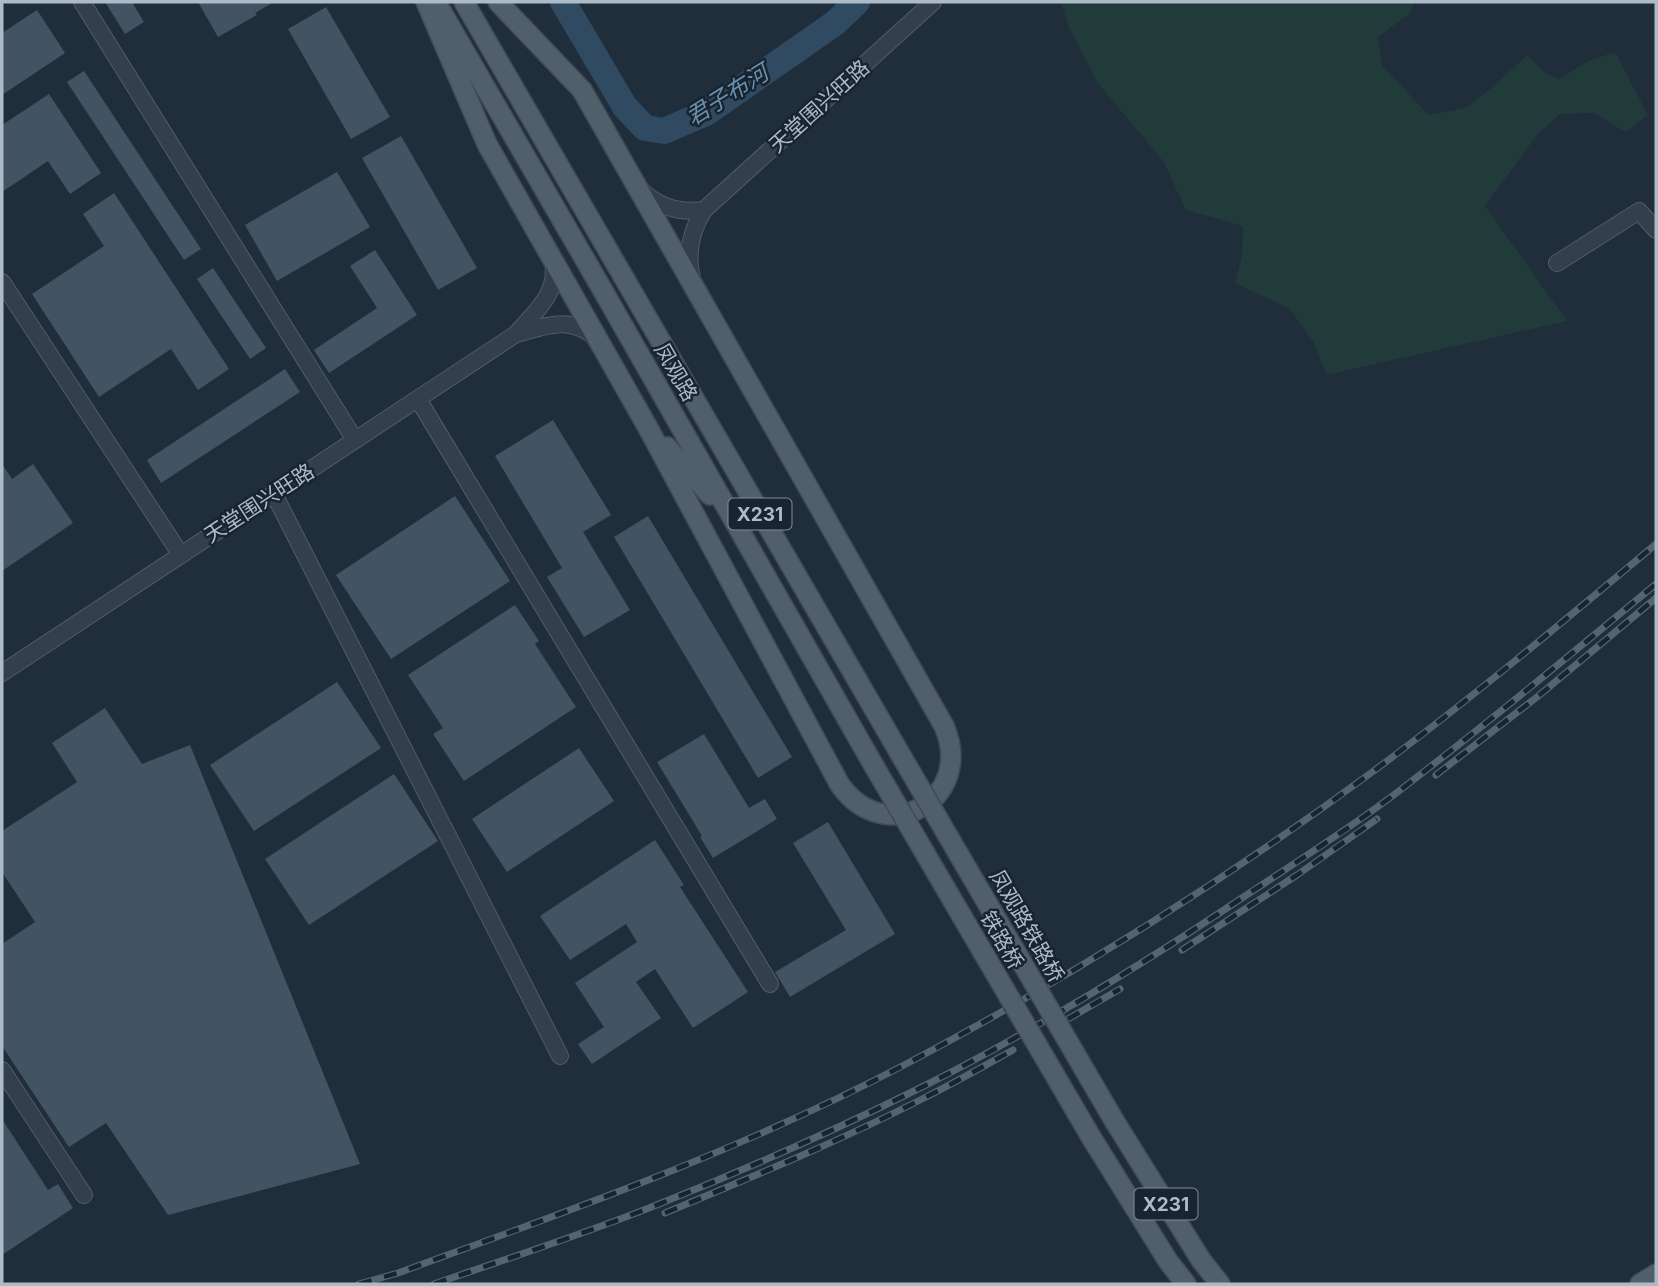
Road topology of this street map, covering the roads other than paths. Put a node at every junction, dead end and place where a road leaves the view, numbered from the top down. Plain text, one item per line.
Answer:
1 (82, 2) edge
2 (426, 2) edge
3 (436, 2) edge
4 (464, 2) edge
5 (498, 2) edge
6 (933, 2) edge
7 (638, 186) junction
8 (705, 210) junction
9 (1656, 230) edge
10 (551, 255) junction
11 (1557, 263) dead end
12 (2, 282) edge
13 (695, 289) junction
14 (516, 334) junction
15 (600, 342) junction
16 (418, 399) junction
17 (647, 426) junction
18 (355, 440) junction
19 (274, 494) junction
20 (734, 521) junction
21 (181, 555) junction
22 (2, 673) edge
23 (899, 752) joint
24 (874, 766) joint
25 (770, 984) dead end
26 (560, 1056) dead end
27 (2, 1070) edge
28 (84, 1195) dead end
29 (1656, 1274) edge
30 (1186, 1284) edge
31 (1220, 1284) edge
32 (1640, 1284) edge

1 - 18 street
2 - 10 main road
3 - 20 main road, 凤观路 / X231
4 - 23 main road, 凤观路 / X231
5 - 7 main road
6 - 8 street, 天堂围兴旺路
7 - 8 street
7 - 13 main road
8 - 13 street
9 - 11 street
10 - 14 street
10 - 15 main road
12 - 21 street
13 - 17 main road
14 - 15 street
14 - 16 street, 天堂围兴旺路
15 - 17 main road
16 - 18 street, 天堂围兴旺路
16 - 25 street
17 - 20 main road
18 - 19 street, 天堂围兴旺路
19 - 21 street, 天堂围兴旺路
19 - 26 street
20 - 24 main road, 凤观路 / X231
21 - 22 street, 天堂围兴旺路
23 - 31 main road, 凤观路铁路桥 / X231, bridge
24 - 30 main road, 铁路桥 / X231, bridge
27 - 28 street
29 - 32 main road

